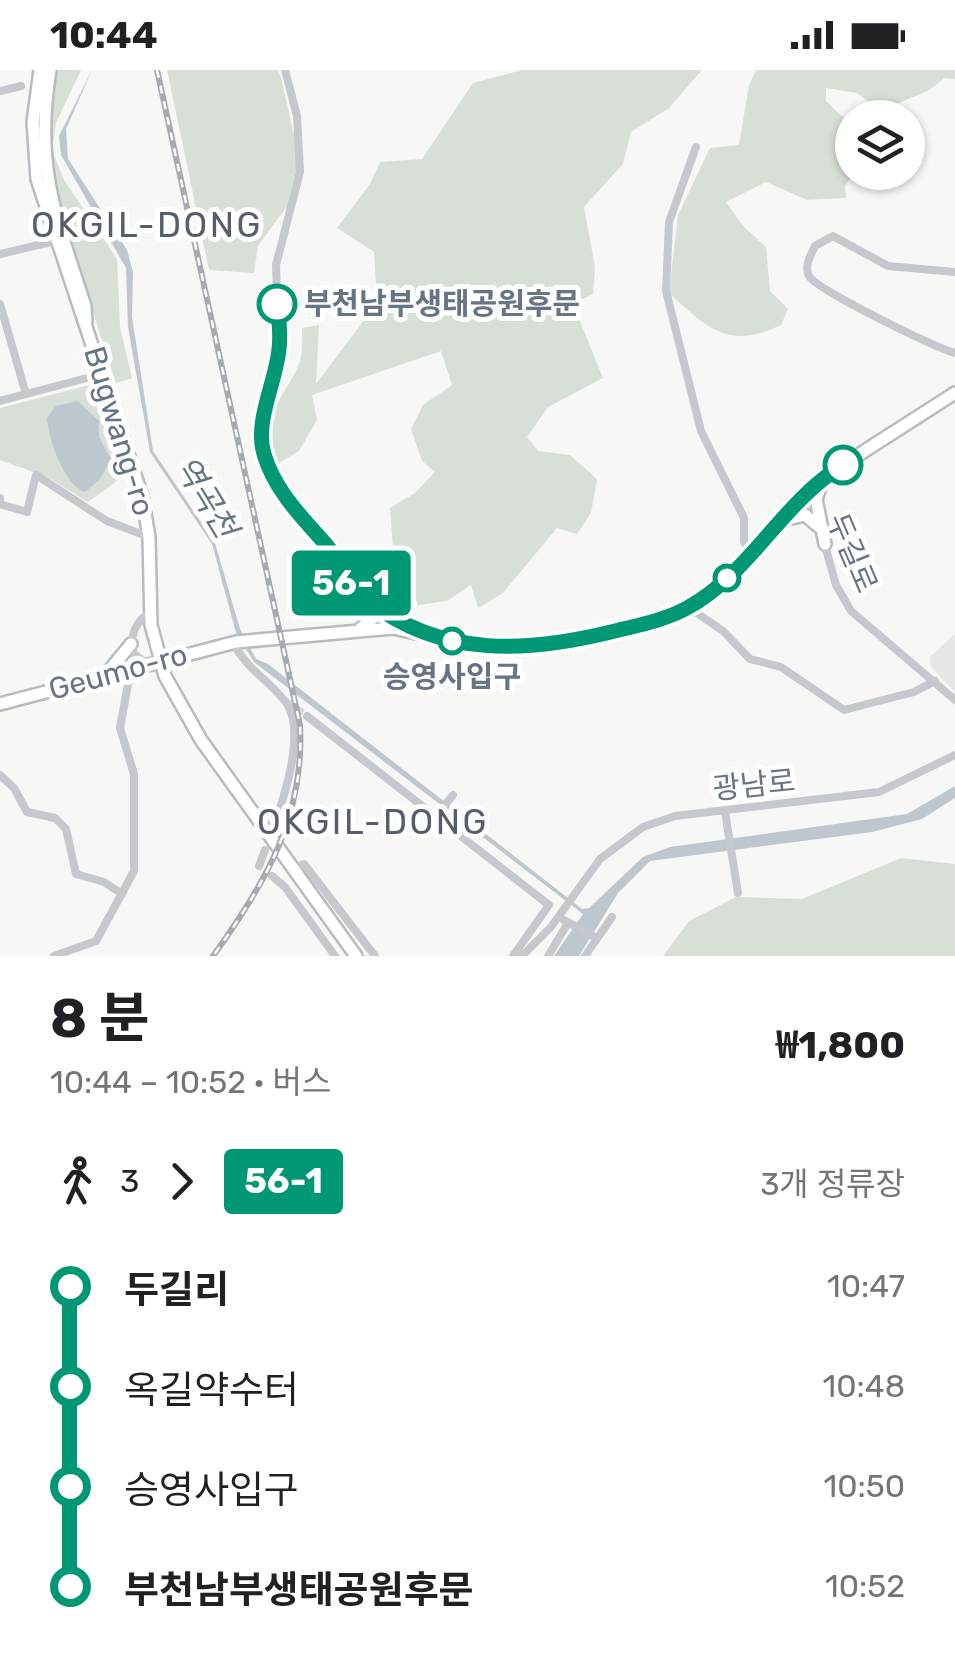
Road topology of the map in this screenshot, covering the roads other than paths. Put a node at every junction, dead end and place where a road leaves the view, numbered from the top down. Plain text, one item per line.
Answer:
1 (40, 70) edge
2 (50, 70) edge
3 (285, 70) edge
4 (21, 86) dead end
5 (0, 91) edge
6 (696, 147) dead end
7 (55, 241) junction
8 (0, 254) edge
9 (955, 272) edge
10 (0, 304) edge
11 (86, 322) junction
12 (955, 353) edge
13 (102, 374) junction
14 (955, 393) edge
15 (26, 394) junction
16 (0, 401) edge
17 (824, 477) junction
18 (0, 498) edge
19 (800, 500) junction
20 (779, 522) junction
21 (818, 526) junction
22 (150, 537) junction
23 (825, 544) junction
24 (750, 554) junction
25 (369, 602) junction
26 (688, 607) junction
27 (150, 613) junction
28 (383, 628) junction
29 (359, 630) junction
30 (437, 638) junction
31 (234, 643) junction
32 (131, 644) junction
33 (153, 662) junction
34 (131, 668) junction
35 (104, 675) junction
36 (935, 681) junction
37 (955, 700) edge
38 (0, 704) edge
39 (306, 716) tunnel mouth
40 (955, 755) edge
41 (0, 775) edge
42 (453, 796) dead end
43 (725, 812) junction
44 (436, 816) junction
45 (274, 827) dead end
46 (264, 850) dead end
47 (258, 866) dead end
48 (294, 870) junction
49 (272, 876) dead end
50 (738, 893) dead end
51 (122, 894) junction
52 (612, 917) dead end
53 (597, 938) junction
54 (54, 956) edge
55 (335, 956) edge
56 (356, 956) edge
57 (375, 956) edge
58 (513, 956) edge
59 (522, 956) edge
60 (548, 956) edge
61 (586, 956) edge

1 - 7 main road, Bugwang-ro
2 - 11 main road, Bugwang-ro
3 - 25 street
4 - 5 street
6 - 24 street
7 - 8 street
7 - 11 main road, Bugwang-ro
9 - 12 street
10 - 15 street
11 - 13 main road, Bugwang-ro
13 - 15 street
13 - 22 main road, Bugwang-ro
14 - 17 main road
15 - 16 street
17 - 19 main road
17 - 23 main road
18 - 22 street
19 - 20 main road
19 - 21 street, 두길로
20 - 21 main road
20 - 24 main road
21 - 23 street, 두길로
22 - 27 main road, Bugwang-ro
23 - 36 street, 두길로
24 - 26 main road
25 - 28 street
25 - 29 main road
25 - 30 street
26 - 30 main road
26 - 36 street
27 - 32 street
27 - 33 main road, Bugwang-ro
28 - 29 main road
28 - 30 main road
29 - 31 main road, Geumo-ro
31 - 33 main road, Geumo-ro
31 - 45 street
32 - 33 street
32 - 35 main road
33 - 34 main road, Geumo-ro
33 - 48 main road, Bugwang-ro
34 - 35 main road, Geumo-ro
34 - 51 street
35 - 38 main road, Geumo-ro
36 - 37 street, 두길로
39 - 44 street
40 - 43 street, 광남로
41 - 51 street
42 - 44 street
43 - 50 street
43 - 59 street, 광남로
44 - 58 street
46 - 47 street
48 - 56 main road, Bugwang-ro
48 - 57 street
49 - 55 street
51 - 54 street
52 - 53 street
53 - 60 street
53 - 61 street

